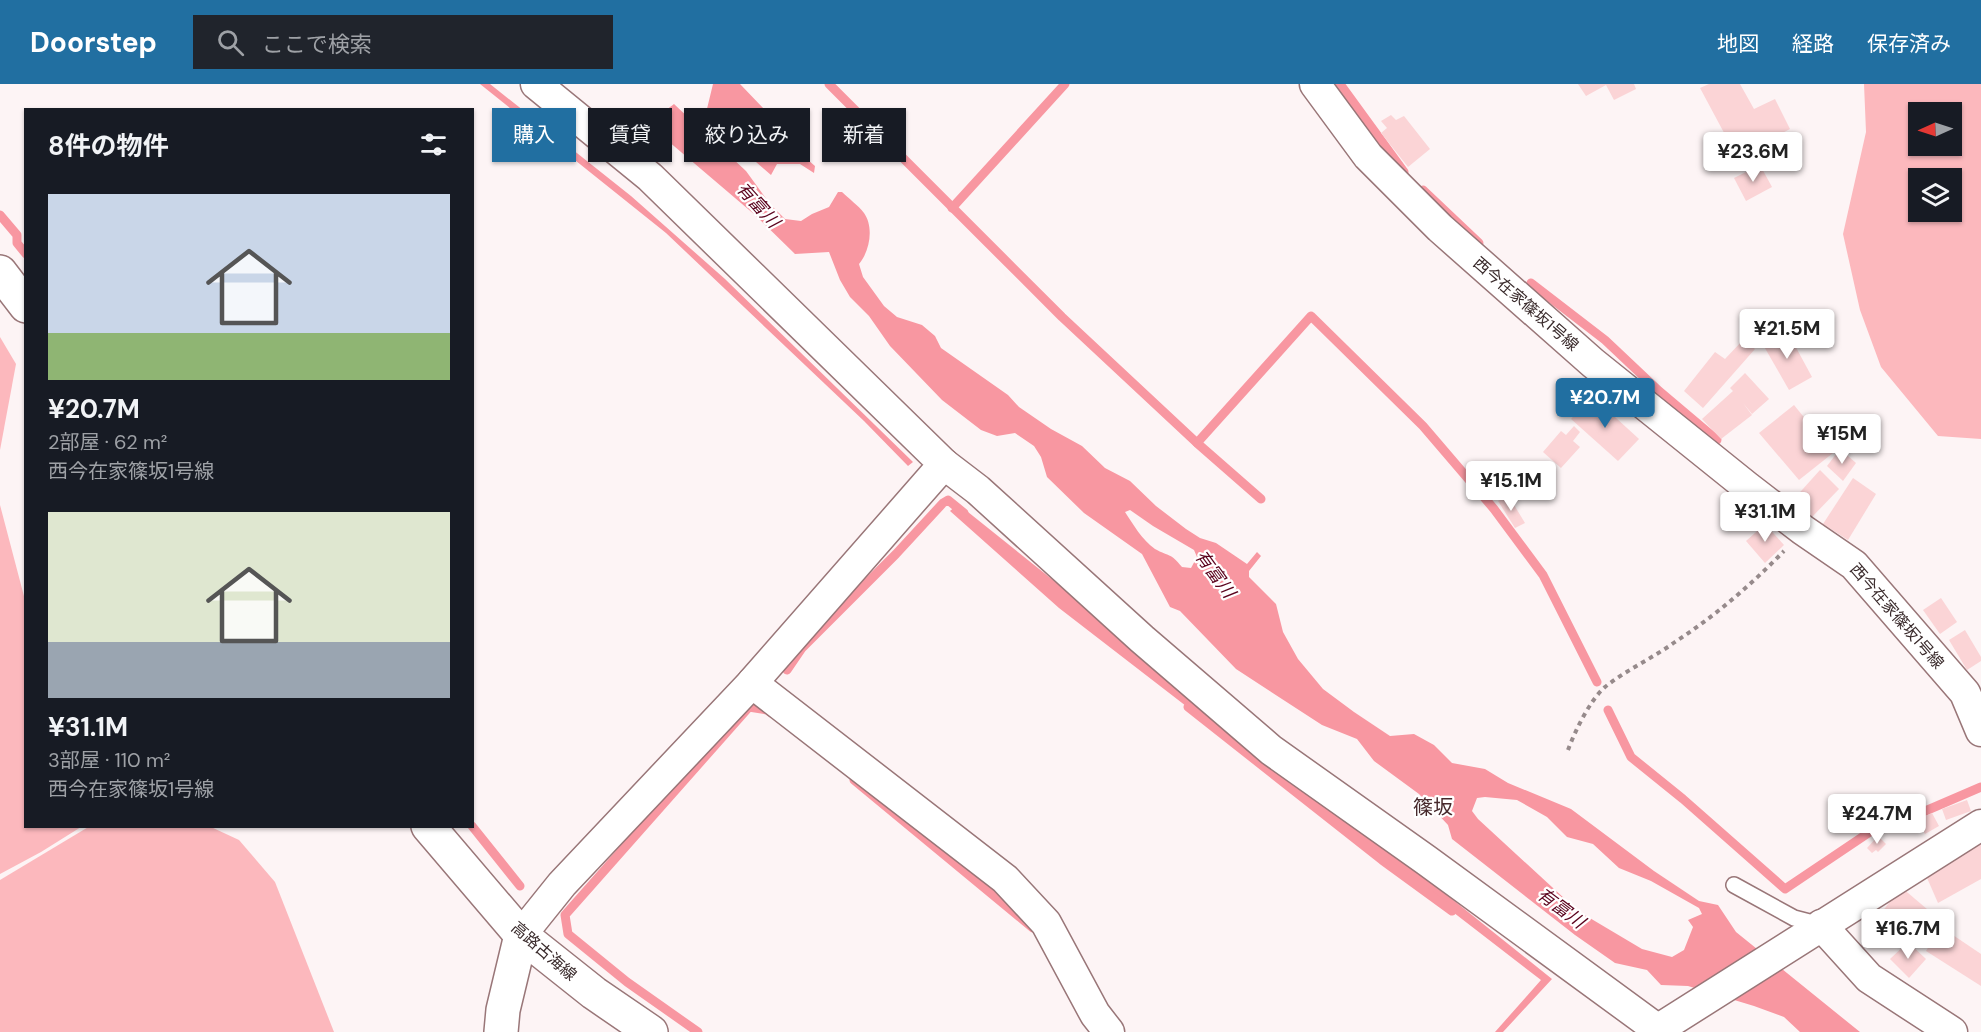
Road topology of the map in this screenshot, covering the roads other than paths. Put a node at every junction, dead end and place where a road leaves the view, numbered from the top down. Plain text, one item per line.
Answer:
1 (536, 84) edge
2 (1315, 84) edge
3 (0, 272) edge
4 (24, 303) edge
5 (944, 464) junction
6 (752, 683) junction
7 (1981, 731) edge
8 (1981, 825) edge
9 (430, 828) edge
10 (1734, 885) dead end
11 (1821, 925) junction
12 (521, 935) junction
13 (1657, 1031) edge
14 (501, 1032) edge
15 (651, 1032) edge
16 (1109, 1032) edge
17 (1952, 1032) edge

1 - 5 street
2 - 7 street, 西今在家篠坂1号線
3 - 4 main road
5 - 6 street
5 - 13 street
6 - 12 street
6 - 16 street
8 - 11 street
9 - 12 main road, 高路古海線
10 - 11 lane
11 - 13 street
11 - 17 street
12 - 14 main road
12 - 15 main road, 高路古海線

